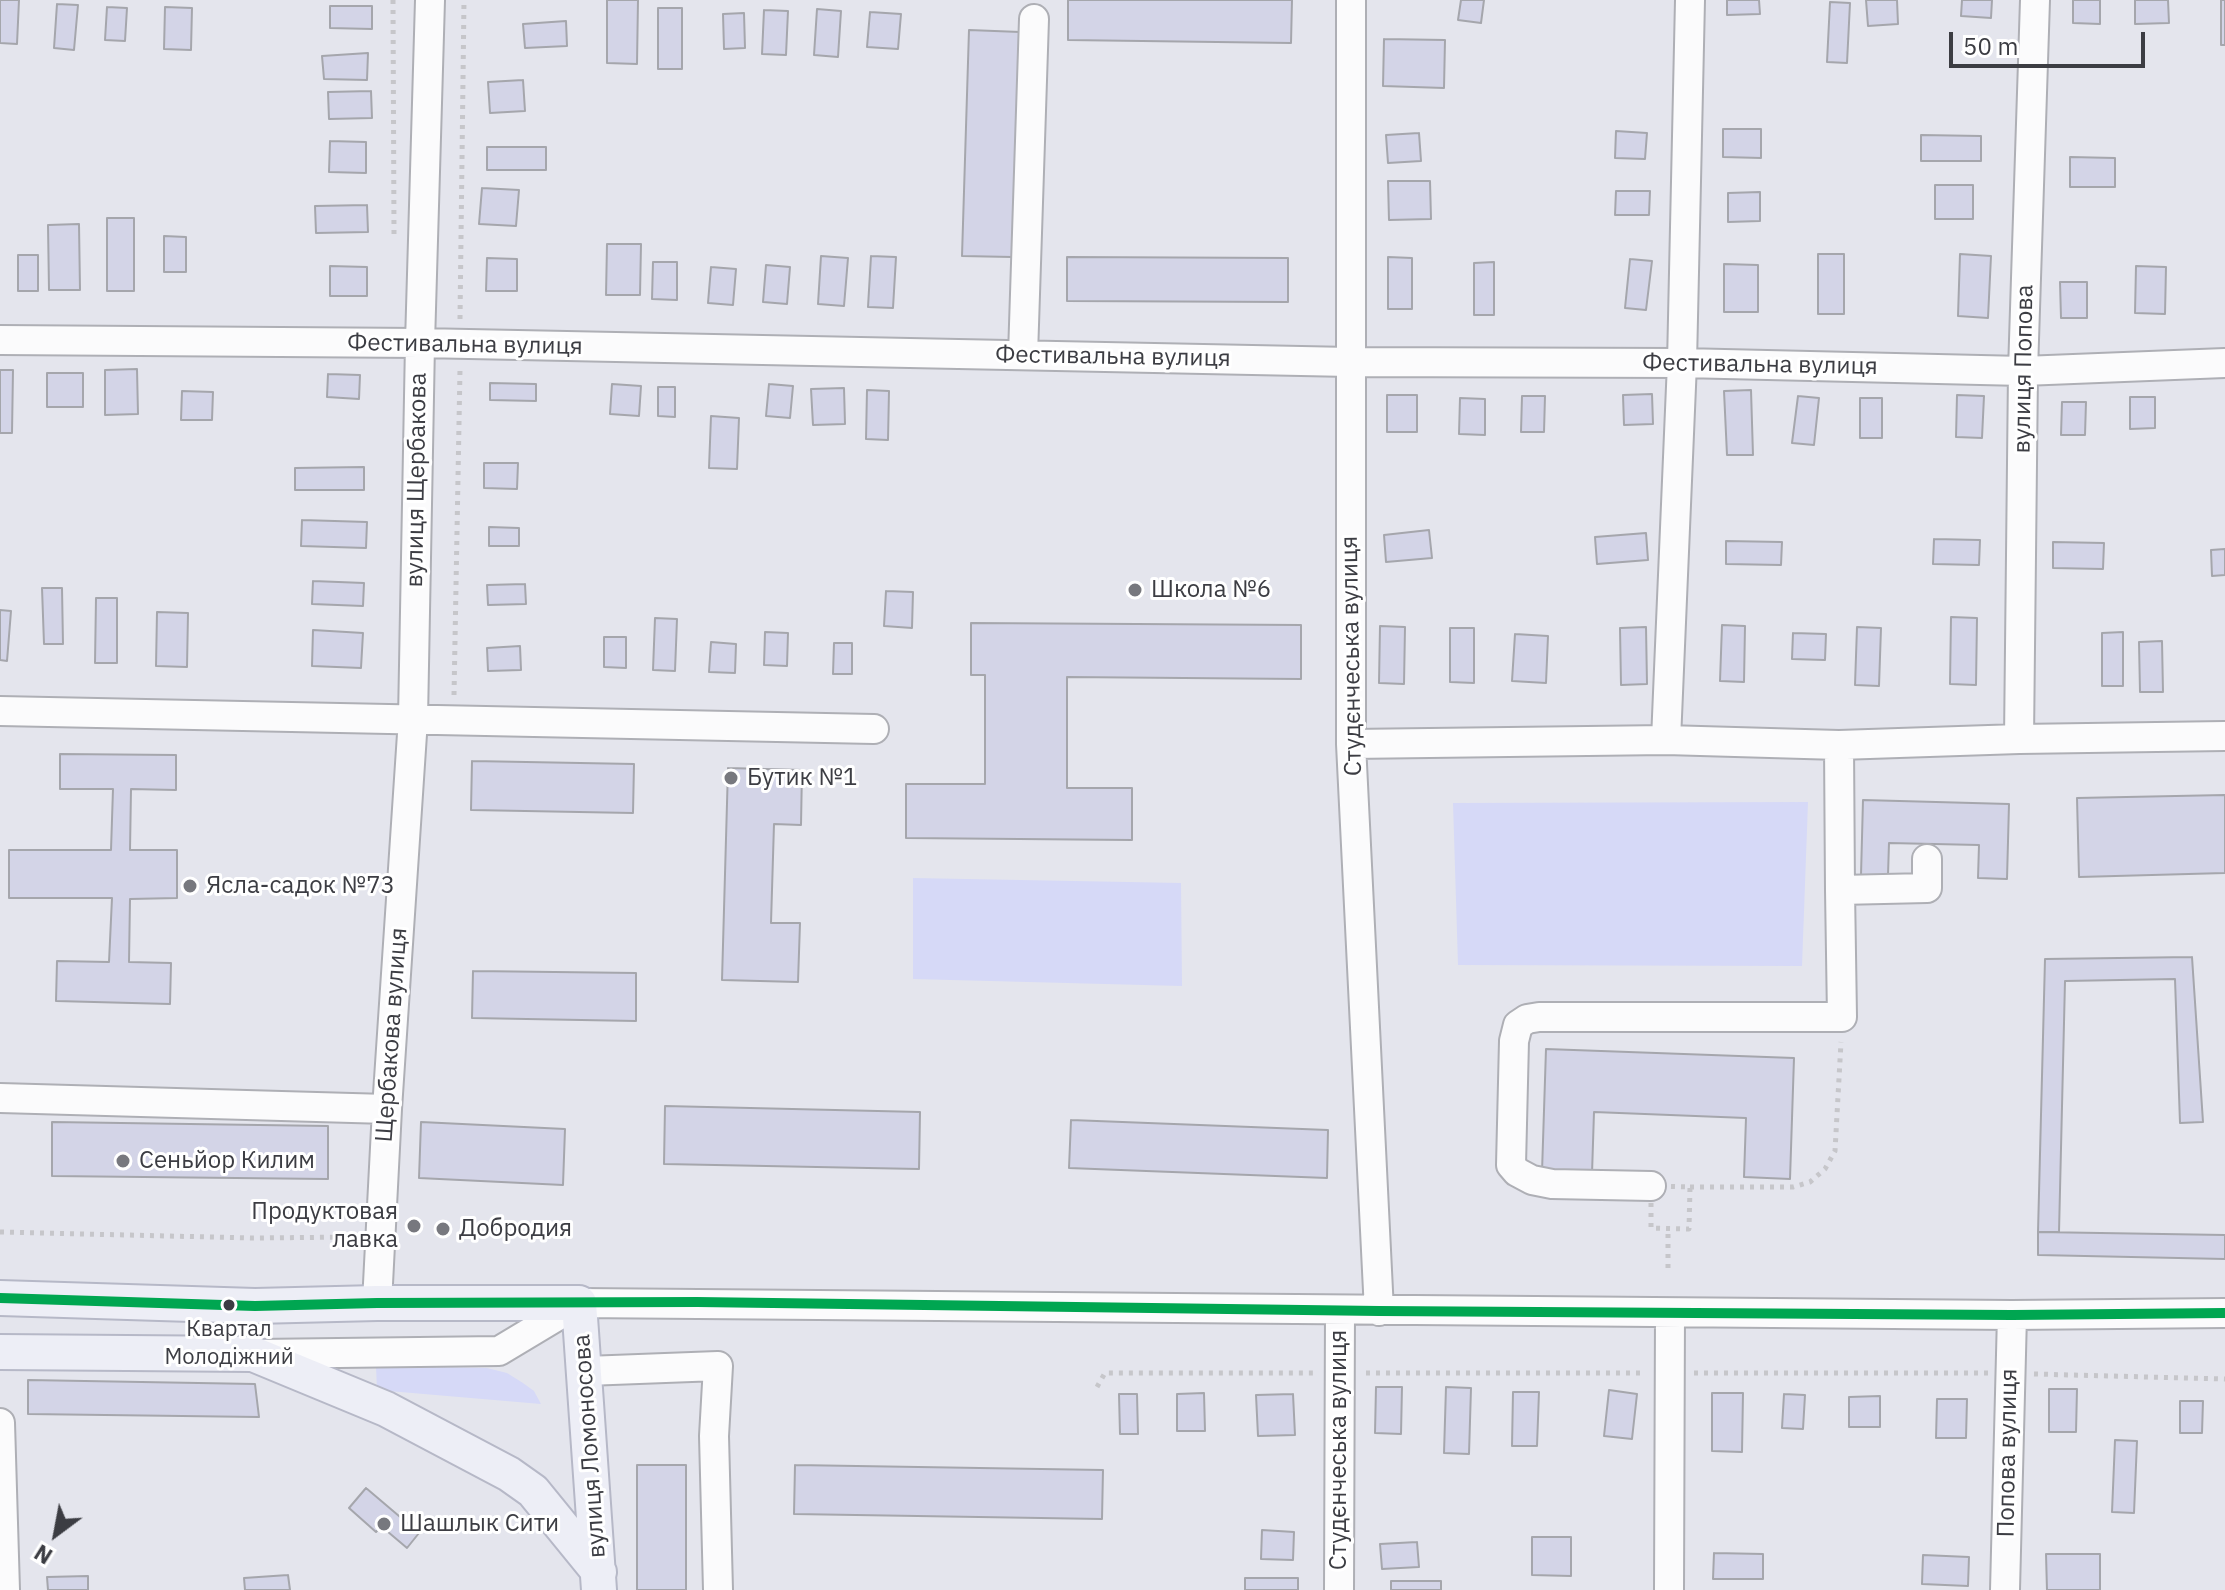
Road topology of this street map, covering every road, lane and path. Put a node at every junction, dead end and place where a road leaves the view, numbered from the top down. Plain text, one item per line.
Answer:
1 (393, 0) edge
2 (430, 0) edge
3 (464, 0) edge
4 (1351, 0) edge
5 (1690, 0) edge
6 (2035, 0) edge
7 (1034, 19) dead end
8 (394, 250) dead end
9 (0, 340) edge
10 (420, 343) junction
11 (460, 344) junction
12 (1023, 355) junction
13 (1350, 362) junction
14 (1682, 363) junction
15 (2225, 363) edge
16 (2023, 371) junction
17 (0, 711) edge
18 (413, 719) junction
19 (454, 720) junction
20 (874, 729) dead end
21 (2225, 736) edge
22 (2019, 739) junction
23 (1666, 740) junction
24 (1351, 744) junction
25 (1839, 745) junction
26 (1927, 859) dead end
27 (1840, 890) junction
28 (1842, 1017) junction
29 (0, 1098) edge
30 (387, 1109) junction
31 (1651, 1186) dead end
32 (1690, 1187) dead end
33 (1668, 1228) dead end
34 (0, 1232) edge
35 (380, 1237) junction
36 (1668, 1268) dead end
37 (0, 1298) edge
38 (377, 1303) junction
39 (579, 1303) junction
40 (1340, 1311) junction
41 (1379, 1311) junction
42 (1670, 1313) junction
43 (2225, 1313) edge
44 (2012, 1315) junction
45 (0, 1352) edge
46 (253, 1354) junction
47 (586, 1371) junction
48 (1340, 1373) junction
49 (1670, 1373) junction
50 (2009, 1373) junction
51 (2225, 1379) edge
52 (1097, 1387) dead end
53 (0, 1423) edge
54 (599, 1581) edge
55 (5, 1590) edge
56 (718, 1590) edge
57 (1339, 1590) edge
58 (1669, 1590) edge
59 (2005, 1590) edge

1 - 8 path
2 - 10 street, вулиця Щербакова
3 - 11 path
4 - 13 street, Студєнчеська вулиця
5 - 14 street
6 - 16 street, вулиця Попова
7 - 12 street
9 - 10 street, Фестивальна вулиця
10 - 11 street, Фестивальна вулиця
10 - 18 street, вулиця Щербакова
11 - 12 street, Фестивальна вулиця
11 - 19 path
12 - 13 street, Фестивальна вулиця
13 - 14 street, Фестивальна вулиця
13 - 24 street, Студєнчеська вулиця
14 - 16 street, Фестивальна вулиця
14 - 23 street
15 - 16 street, Фестивальна вулиця
16 - 22 street, вулиця Попова
17 - 18 street
18 - 19 street
18 - 30 street, Щербакова вулиця
19 - 20 street
21 - 22 street
22 - 25 street
23 - 24 street
23 - 25 street
24 - 41 street, Студєнчеська вулиця
25 - 27 street
26 - 27 street
27 - 28 street
28 - 31 street
28 - 32 path
29 - 30 street
30 - 35 street, Щербакова вулиця
33 - 36 path
34 - 35 path
35 - 38 street, Щербакова вулиця
37 - 38 main road
38 - 39 main road
39 - 40 street
39 - 46 street
39 - 47 main road, вулиця Ломоносова
40 - 41 street
40 - 48 street, Студєнчеська вулиця
41 - 42 street
42 - 44 street
42 - 49 street
43 - 44 street
44 - 50 street, Попова вулиця
45 - 46 main road
46 - 54 main road
47 - 54 main road, вулиця Ломоносова
47 - 56 street
48 - 49 path
48 - 52 path
48 - 57 street, Студєнчеська вулиця
49 - 50 path
49 - 58 street
50 - 51 path
50 - 59 street, Попова вулиця
53 - 55 street

